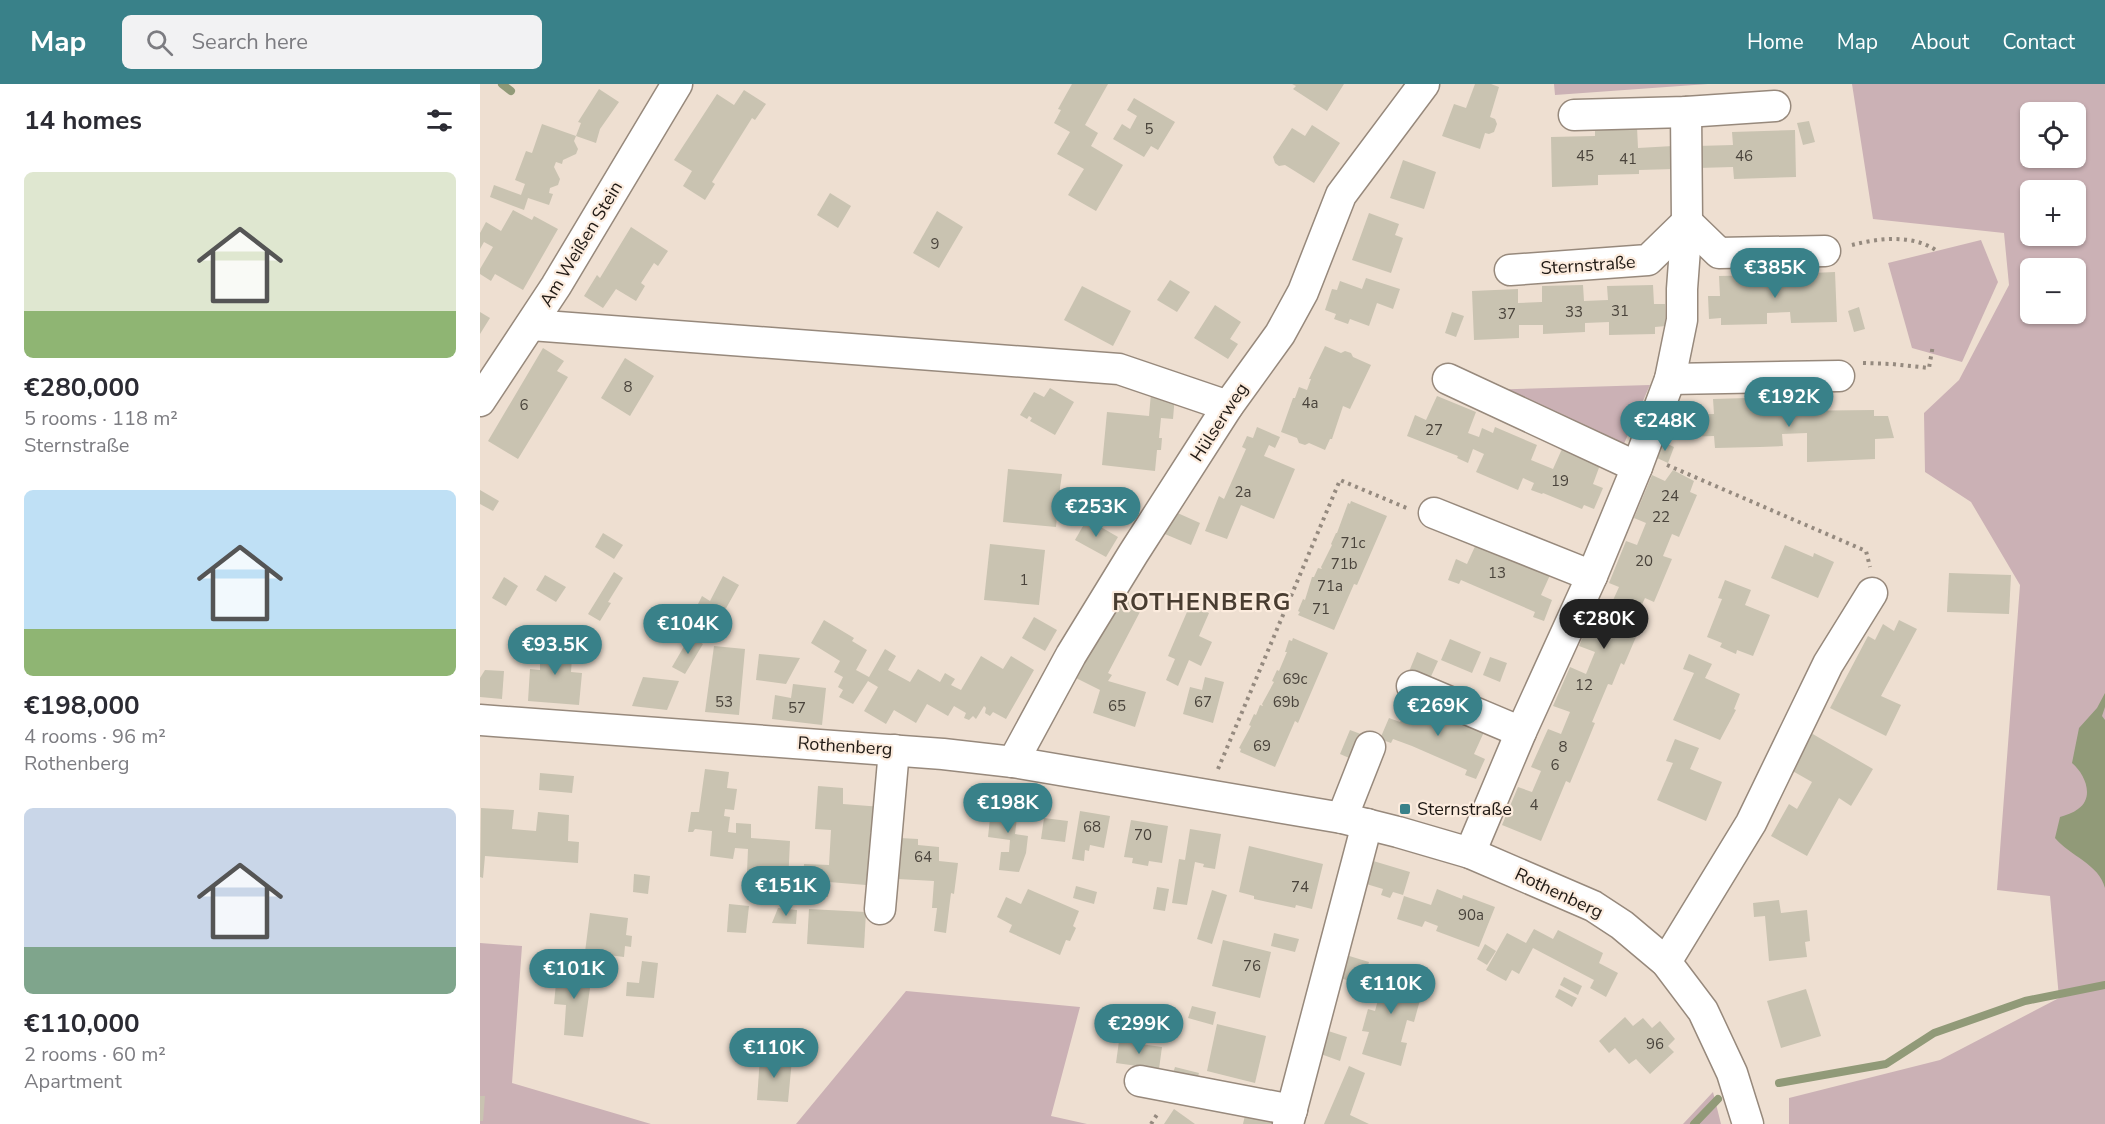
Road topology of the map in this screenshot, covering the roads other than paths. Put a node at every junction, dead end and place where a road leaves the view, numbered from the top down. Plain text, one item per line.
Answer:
1 (677, 84) edge
2 (1424, 84) edge
3 (1775, 106) dead end
4 (1686, 112) junction
5 (1574, 115) dead end
6 (1687, 222) junction
7 (1825, 251) road end
8 (1510, 270) dead end
9 (531, 325) junction
10 (1839, 376) road end
11 (1448, 379) dead end
12 (1670, 379) junction
13 (480, 401) edge
14 (1228, 406) junction
15 (1639, 460) junction
16 (1434, 513) road end
17 (1592, 576) junction
18 (1871, 581) road end
19 (1412, 686) dead end
20 (480, 720) edge
21 (1521, 732) junction
22 (1370, 747) dead end
23 (894, 750) junction
24 (1013, 762) junction
25 (1354, 821) junction
26 (1470, 853) junction
27 (880, 909) dead end
28 (1666, 962) junction
29 (1140, 1082) dead end
30 (1290, 1117) edge
31 (1748, 1124) edge

1 - 9 street, Am Weißen Stein
2 - 14 street, Hülserweg
3 - 4 street
4 - 5 street
4 - 6 street
6 - 7 street
6 - 8 street, Sternstraße
6 - 12 street
9 - 13 street, Am Weißen Stein
9 - 14 street
10 - 12 street
11 - 15 street
12 - 15 street
14 - 24 street, Hülserweg
15 - 17 street
16 - 17 street
17 - 21 street
18 - 28 street
19 - 21 street
20 - 23 street, Rothenberg
21 - 26 street
22 - 25 street
23 - 24 street, Rothenberg
23 - 27 street
24 - 25 street, Rothenberg
25 - 26 street, Rothenberg
25 - 30 street
26 - 28 street, Rothenberg
28 - 31 street, Rothenberg
29 - 30 street

